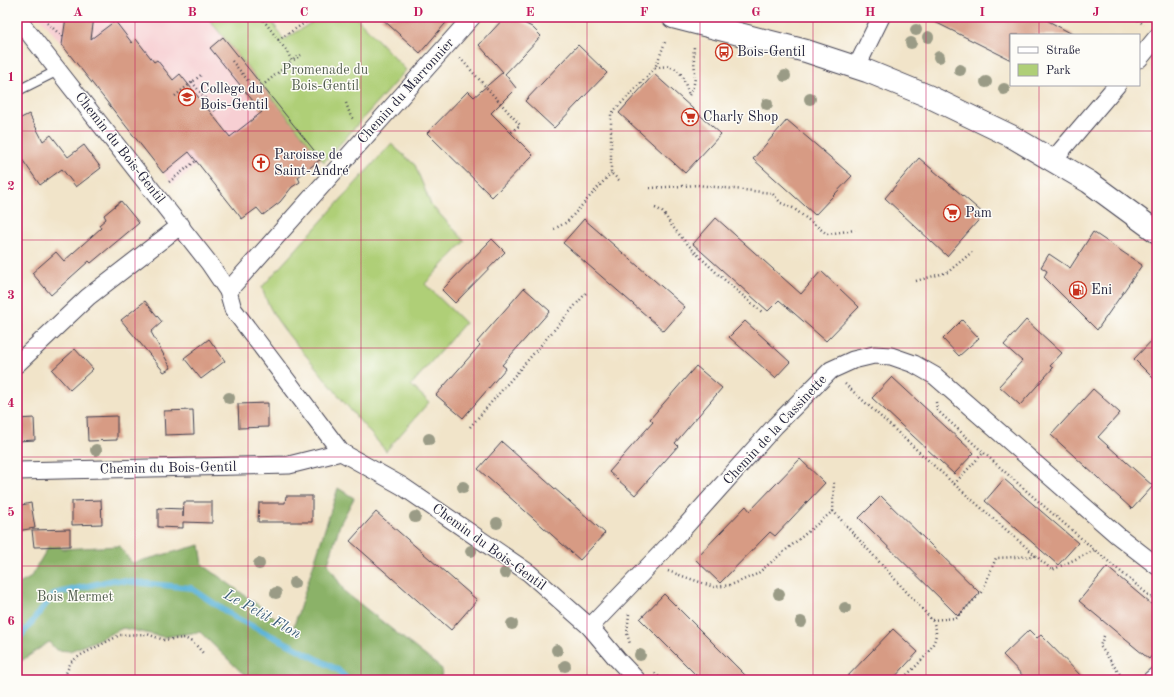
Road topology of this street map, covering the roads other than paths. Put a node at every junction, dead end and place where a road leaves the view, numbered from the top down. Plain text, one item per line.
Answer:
1 (472, 17) edge
2 (673, 17) edge
3 (881, 17) edge
4 (17, 18) edge
5 (1157, 37) edge
6 (1140, 58) edge
7 (856, 68) junction
8 (59, 70) junction
9 (1116, 86) edge
10 (17, 91) edge
11 (1053, 160) junction
12 (181, 226) junction
13 (1157, 232) edge
14 (228, 291) junction
15 (17, 364) edge
16 (341, 452) junction
17 (17, 471) edge
18 (1157, 566) edge
19 (590, 627) junction
20 (1157, 675) edge
21 (637, 680) edge
22 (1151, 680) edge

1 - 14 street, Chemin du Marronnier
2 - 7 main road
3 - 7 street
4 - 8 street, Chemin du Bois-Gentil
5 - 6 street
7 - 11 main road
8 - 10 lane
8 - 12 street, Chemin du Bois-Gentil
9 - 11 street
11 - 13 main road
12 - 14 street, Chemin du Bois-Gentil
12 - 15 street
14 - 16 street, Chemin du Bois-Gentil
16 - 17 street, Chemin du Bois-Gentil
16 - 19 street, Chemin du Bois-Gentil
18 - 19 street, Chemin de la Cassinette
19 - 21 street, Chemin du Bois-Gentil
20 - 22 street

